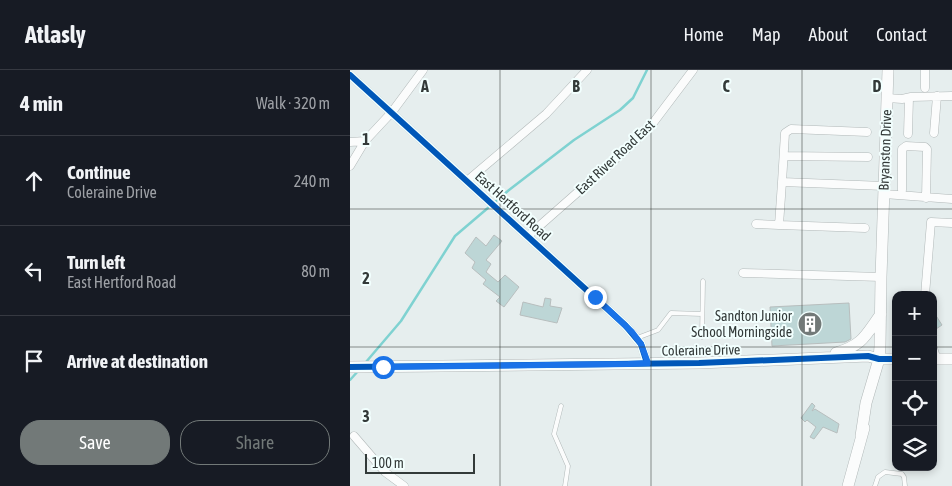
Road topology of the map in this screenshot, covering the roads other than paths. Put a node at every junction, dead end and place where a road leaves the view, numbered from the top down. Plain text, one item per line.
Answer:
1 (423, 70) edge
2 (587, 70) edge
3 (693, 70) edge
4 (888, 70) edge
5 (925, 70) edge
6 (350, 75) edge
7 (925, 88) dead end
8 (937, 96) junction
9 (952, 96) edge
10 (887, 98) junction
11 (909, 98) junction
12 (392, 112) junction
13 (867, 132) dead end
14 (934, 133) dead end
15 (908, 134) dead end
16 (365, 141) junction
17 (350, 142) edge
18 (784, 156) junction
19 (868, 157) dead end
20 (350, 166) edge
21 (467, 181) junction
22 (782, 182) junction
23 (884, 190) junction
24 (902, 190) dead end
25 (926, 198) junction
26 (952, 199) edge
27 (922, 222) dead end
28 (931, 222) junction
29 (952, 223) edge
30 (756, 224) dead end
31 (779, 225) junction
32 (865, 228) dead end
33 (883, 230) junction
34 (528, 236) junction
35 (743, 273) dead end
36 (881, 277) junction
37 (703, 281) dead end
38 (925, 291) edge
39 (702, 314) junction
40 (881, 314) junction
41 (702, 336) dead end
42 (637, 338) junction
43 (885, 356) edge
44 (825, 357) junction
45 (648, 363) junction
46 (350, 367) edge
47 (561, 406) dead end
48 (354, 436) dead end
49 (404, 486) edge
50 (564, 486) edge
51 (848, 486) edge
52 (875, 486) edge
53 (905, 486) edge

1 - 12 street
2 - 21 street
3 - 34 street, East River Road East
4 - 10 main road, Bryanston Drive
5 - 7 street
6 - 12 street, East Hertford Road
8 - 9 street
8 - 11 street
8 - 14 street
10 - 11 street
10 - 23 main road, Bryanston Drive
11 - 15 street
12 - 16 street
12 - 21 street, East Hertford Road
13 - 18 street
16 - 17 street
16 - 20 street
18 - 19 street
18 - 22 street
21 - 34 street, East Hertford Road
22 - 23 street
22 - 31 street
23 - 25 street
23 - 33 main road, Bryanston Drive
24 - 25 street
25 - 26 street
27 - 28 street
28 - 29 street
28 - 38 street
30 - 31 street
31 - 32 street
33 - 36 main road, Bryanston Drive
33 - 43 main road, Bryanston Drive
34 - 42 street, East Hertford Road
35 - 36 street
36 - 40 main road, Bryanston Drive
37 - 39 lane
39 - 41 lane
39 - 42 lane
40 - 43 main road, Bryanston Drive
40 - 44 main road
42 - 45 street, East Hertford Road
43 - 44 main road, Coleraine Drive
43 - 51 main road
44 - 45 main road, Coleraine Drive
45 - 46 main road, Coleraine Drive
47 - 50 lane
48 - 49 street
52 - 53 lane

